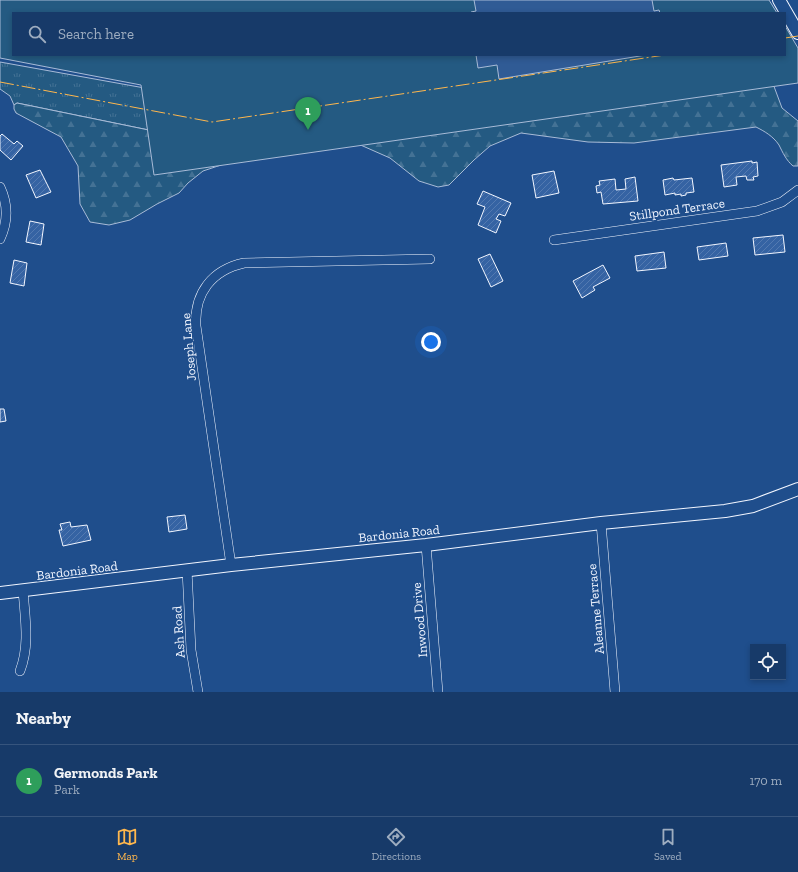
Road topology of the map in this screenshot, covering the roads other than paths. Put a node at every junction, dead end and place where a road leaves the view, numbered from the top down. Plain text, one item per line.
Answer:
1 (779, 0) edge
2 (786, 12) edge
3 (786, 12) edge
4 (798, 33) edge
5 (0, 187) edge
6 (798, 190) edge
7 (0, 239) edge
8 (554, 240) dead end
9 (430, 259) dead end
10 (798, 489) edge
11 (601, 523) junction
12 (426, 545) junction
13 (231, 565) junction
14 (187, 570) junction
15 (23, 590) junction
16 (0, 593) edge
17 (20, 671) dead end
18 (198, 692) edge
19 (438, 692) edge
20 (615, 692) edge

1 - 2 street
3 - 4 street
5 - 7 street
6 - 8 street, Stillpond Terrace
9 - 13 street, Joseph Lane
10 - 11 street, Bardonia Road
11 - 12 street, Bardonia Road
11 - 20 street, Aleanne Terrace
12 - 13 street, Bardonia Road
12 - 19 street, Inwood Drive
13 - 14 street, Bardonia Road
14 - 15 street, Bardonia Road
14 - 18 street, Ash Road
15 - 16 street, Bardonia Road
15 - 17 street

